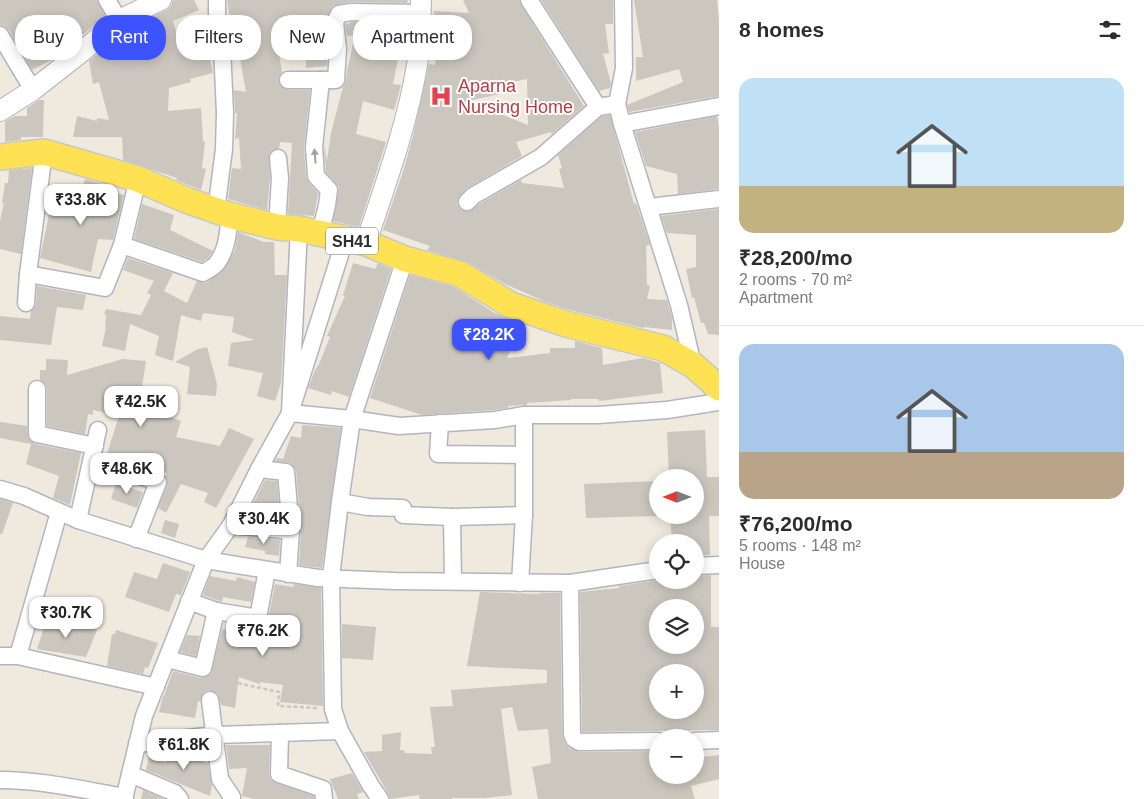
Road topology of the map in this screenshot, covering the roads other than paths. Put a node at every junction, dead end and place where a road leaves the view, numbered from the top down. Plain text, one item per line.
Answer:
1 (107, 0) edge
2 (161, 0) edge
3 (217, 0) edge
4 (529, 0) edge
5 (623, 0) edge
6 (424, 4) edge
7 (116, 15) edge
8 (130, 15) edge
9 (0, 35) edge
10 (92, 43) edge
11 (288, 80) dead end
12 (321, 80) junction
13 (33, 90) junction
14 (617, 104) junction
15 (1, 106) edge
16 (719, 106) edge
17 (598, 107) junction
18 (622, 124) junction
19 (44, 152) junction
20 (0, 156) edge
21 (278, 158) dead end
22 (138, 180) junction
23 (719, 199) edge
24 (467, 202) dead end
25 (649, 207) junction
26 (223, 213) junction
27 (299, 230) junction
28 (355, 241) junction
29 (122, 245) junction
30 (405, 259) junction
31 (28, 274) junction
32 (26, 303) dead end
33 (693, 365) junction
34 (719, 388) edge
35 (37, 389) dead end
36 (719, 402) edge
37 (290, 413) junction
38 (524, 415) junction
39 (352, 419) junction
40 (440, 423) junction
41 (98, 430) dead end
42 (94, 453) junction
43 (523, 455) junction
44 (259, 469) junction
45 (0, 489) edge
46 (340, 502) junction
47 (59, 512) junction
48 (524, 515) junction
49 (452, 517) junction
50 (78, 520) junction
51 (231, 525) junction
52 (291, 531) junction
53 (136, 539) junction
54 (206, 560) junction
55 (719, 565) edge
56 (704, 566) edge
57 (267, 570) junction
58 (649, 571) edge
59 (288, 574) junction
60 (330, 577) junction
61 (454, 581) junction
62 (520, 583) junction
63 (570, 583) junction
64 (189, 601) junction
65 (216, 611) junction
66 (0, 656) edge
67 (18, 656) junction
68 (167, 659) junction
69 (156, 686) junction
70 (210, 700) road end
71 (340, 731) junction
72 (280, 733) junction
73 (214, 735) junction
74 (704, 740) edge
75 (719, 740) edge
76 (649, 741) edge
77 (137, 744) junction
78 (130, 774) junction
79 (0, 780) edge
80 (176, 797) edge
81 (125, 798) edge
82 (234, 798) edge
83 (324, 799) edge
84 (380, 799) edge

1 - 7 street
2 - 8 street
3 - 26 street
4 - 17 street
5 - 14 street
6 - 12 street
6 - 28 street
9 - 13 street
10 - 13 street
11 - 12 street
27 -> 12 street
13 - 15 street
14 - 17 street
14 - 18 street
16 - 18 street
17 - 24 street
18 - 25 street
19 - 20 main road, SH41
19 - 22 main road, SH41
19 - 31 street
21 - 27 street
22 - 26 main road, SH41
22 - 29 street
23 - 25 street
25 - 33 street
26 - 27 main road, SH41
26 - 29 street
27 - 28 main road, SH41
27 - 37 street
28 - 30 main road, SH41
28 - 37 street
29 - 31 street
30 - 33 main road, SH41
30 - 39 street
31 - 32 street
33 - 34 main road, SH41
35 - 42 street
36 - 38 street
37 - 39 street
37 - 44 street
38 - 40 street
38 - 43 street
39 - 40 street
39 - 46 street
40 - 43 street
41 - 42 street
42 - 50 street
42 - 53 street
43 - 48 street
44 - 51 street
44 - 52 street
45 - 47 street
46 - 49 street
46 - 60 street
47 - 50 street
47 - 67 street
48 - 49 street
48 - 62 street
49 - 61 street
50 - 53 street
51 - 52 street
51 - 54 street
52 - 59 street
53 - 54 street
54 - 57 street
54 - 64 street
55 - 56 street
57 - 59 street
57 - 65 street
58 - 63 street
59 - 60 street
60 - 61 street
60 - 71 street
61 - 62 street
62 - 63 street
63 - 76 street
64 - 65 street
64 - 68 street
65 - 68 street
66 - 67 street
67 - 69 street
68 - 69 street
69 - 77 street
70 - 73 street
71 - 72 street
71 - 84 street
72 - 73 street
72 - 83 street
73 - 77 street
73 - 82 street
74 - 75 street
77 - 78 street
78 - 80 street
78 - 81 street
79 - 81 street

